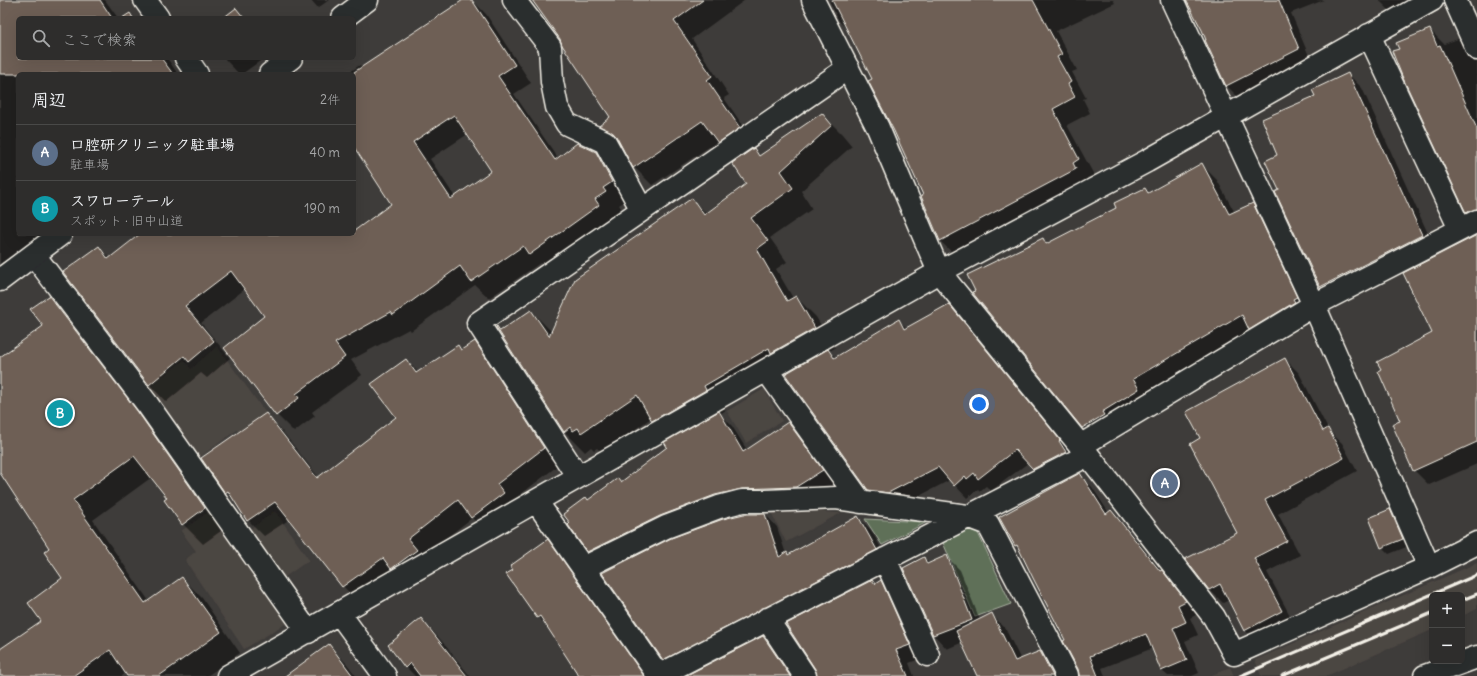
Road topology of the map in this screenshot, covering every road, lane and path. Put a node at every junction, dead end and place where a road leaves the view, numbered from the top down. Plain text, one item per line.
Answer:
1 (145, 0) edge
2 (367, 0) edge
3 (514, 0) edge
4 (813, 0) edge
5 (1172, 0) edge
6 (1432, 0) edge
7 (1455, 0) edge
8 (157, 16) edge
9 (346, 16) edge
10 (1369, 35) junction
11 (1477, 49) edge
12 (187, 60) edge
13 (288, 60) edge
14 (848, 68) junction
15 (196, 72) edge
16 (273, 72) edge
17 (1226, 116) junction
18 (642, 210) junction
19 (1468, 225) edge
20 (58, 236) edge
21 (34, 255) junction
22 (940, 272) junction
23 (0, 280) edge
24 (1314, 305) junction
25 (767, 371) junction
26 (1084, 450) junction
27 (578, 477) junction
28 (536, 501) junction
29 (861, 502) junction
30 (967, 516) junction
31 (1477, 543) edge
32 (885, 559) junction
33 (1429, 567) junction
34 (583, 568) junction
35 (339, 613) junction
36 (767, 619) junction
37 (308, 632) junction
38 (928, 656) dead end
39 (1477, 657) edge
40 (228, 676) edge
41 (385, 676) edge
42 (659, 676) edge
43 (805, 676) edge
44 (1065, 676) edge
45 (1425, 676) edge

1 - 8 street
2 - 9 street
3 - 18 street
4 - 14 street
5 - 17 street
6 - 10 street
7 - 11 street
10 - 17 street
10 - 19 street
12 - 15 street
13 - 16 street
14 - 18 street
14 - 22 street
17 - 22 street
17 - 24 street
18 - 27 street
19 - 24 street
20 - 21 street
21 - 23 street
21 - 37 street
22 - 25 street
22 - 26 street
24 - 26 street
24 - 33 street
25 - 27 street
25 - 29 street
26 - 30 street
26 - 33 street
27 - 28 street
28 - 34 street
28 - 35 street
29 - 30 street
29 - 34 street
30 - 32 street
30 - 44 street
31 - 33 street
32 - 36 street
32 - 38 street
34 - 42 street
35 - 37 street
35 - 41 street
36 - 42 street
36 - 43 street
37 - 40 street
39 - 45 street

